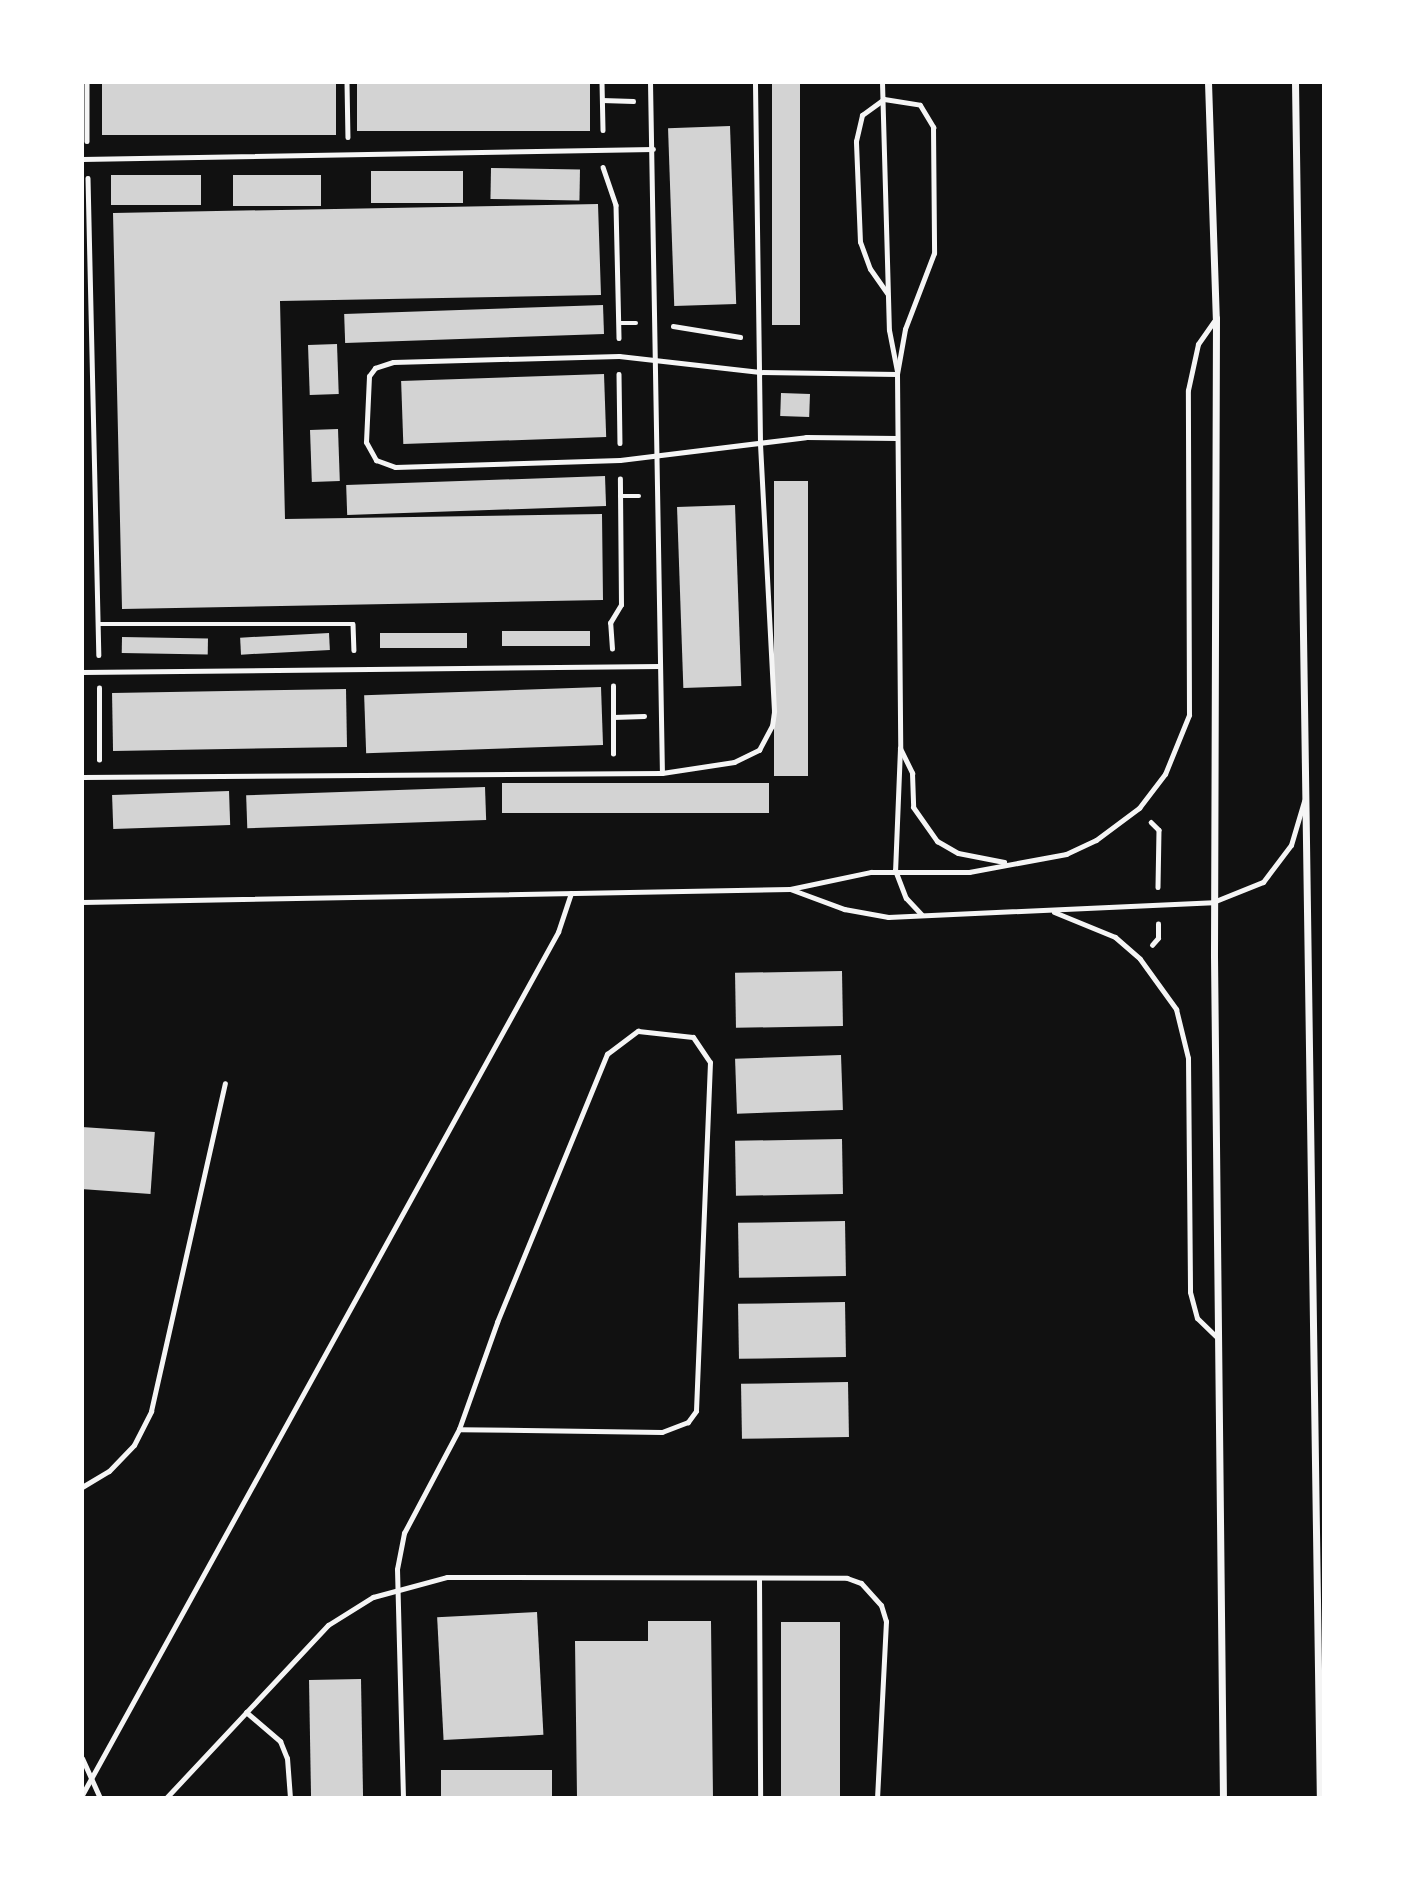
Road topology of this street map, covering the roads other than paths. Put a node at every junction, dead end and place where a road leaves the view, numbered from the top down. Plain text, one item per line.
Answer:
1 (650, 82) edge
2 (755, 82) edge
3 (882, 82) edge
4 (1208, 82) edge
5 (1295, 82) edge
6 (884, 99) junction
7 (653, 149) junction
8 (85, 159) edge
9 (887, 293) junction
10 (1216, 318) junction
11 (654, 360) junction
12 (760, 372) junction
13 (897, 374) junction
14 (897, 438) junction
15 (760, 442) junction
16 (656, 456) junction
17 (660, 666) junction
18 (82, 672) edge
19 (900, 748) junction
20 (662, 773) junction
21 (82, 777) edge
22 (1305, 796) junction
23 (1007, 863) junction
24 (895, 870) junction
25 (790, 889) junction
26 (570, 893) junction
27 (82, 902) edge
28 (1213, 902) junction
29 (1051, 911) junction
30 (922, 915) junction
31 (225, 1083) dead end
32 (1217, 1337) junction
33 (459, 1429) junction
34 (82, 1487) edge
35 (759, 1578) junction
36 (398, 1588) junction
37 (246, 1712) junction
38 (82, 1758) edge
39 (91, 1780) junction
40 (82, 1795) edge
41 (100, 1798) edge
42 (166, 1798) edge
43 (290, 1798) edge
44 (403, 1798) edge
45 (761, 1798) edge
46 (877, 1798) edge
47 (1223, 1798) edge
48 (1320, 1798) edge

1 - 7 lane
2 - 12 lane
3 - 6 lane
4 - 10 street
5 - 22 street
6 - 9 lane
6 - 9 lane
6 - 13 lane
7 - 8 lane
7 - 11 lane
9 - 13 lane
10 - 23 lane
10 - 28 street
11 - 12 lane
11 - 16 lane
11 - 16 lane
12 - 13 lane
12 - 15 lane
13 - 14 lane
14 - 15 lane
14 - 19 lane
15 - 16 lane
15 - 20 lane
16 - 17 lane
17 - 18 lane
17 - 20 lane
19 - 23 lane
19 - 24 lane
20 - 21 lane
22 - 28 lane
22 - 48 street
23 - 24 lane
24 - 25 lane
24 - 30 lane
25 - 26 lane
25 - 30 lane
26 - 27 lane
26 - 39 lane
28 - 29 lane
28 - 32 street
29 - 30 lane
29 - 32 lane
31 - 34 lane
32 - 47 street
33 - 33 lane
33 - 36 lane
35 - 36 lane
35 - 45 lane
35 - 46 lane
36 - 37 lane
36 - 44 lane
37 - 42 lane
37 - 43 lane
38 - 39 lane
39 - 40 lane
39 - 41 lane

